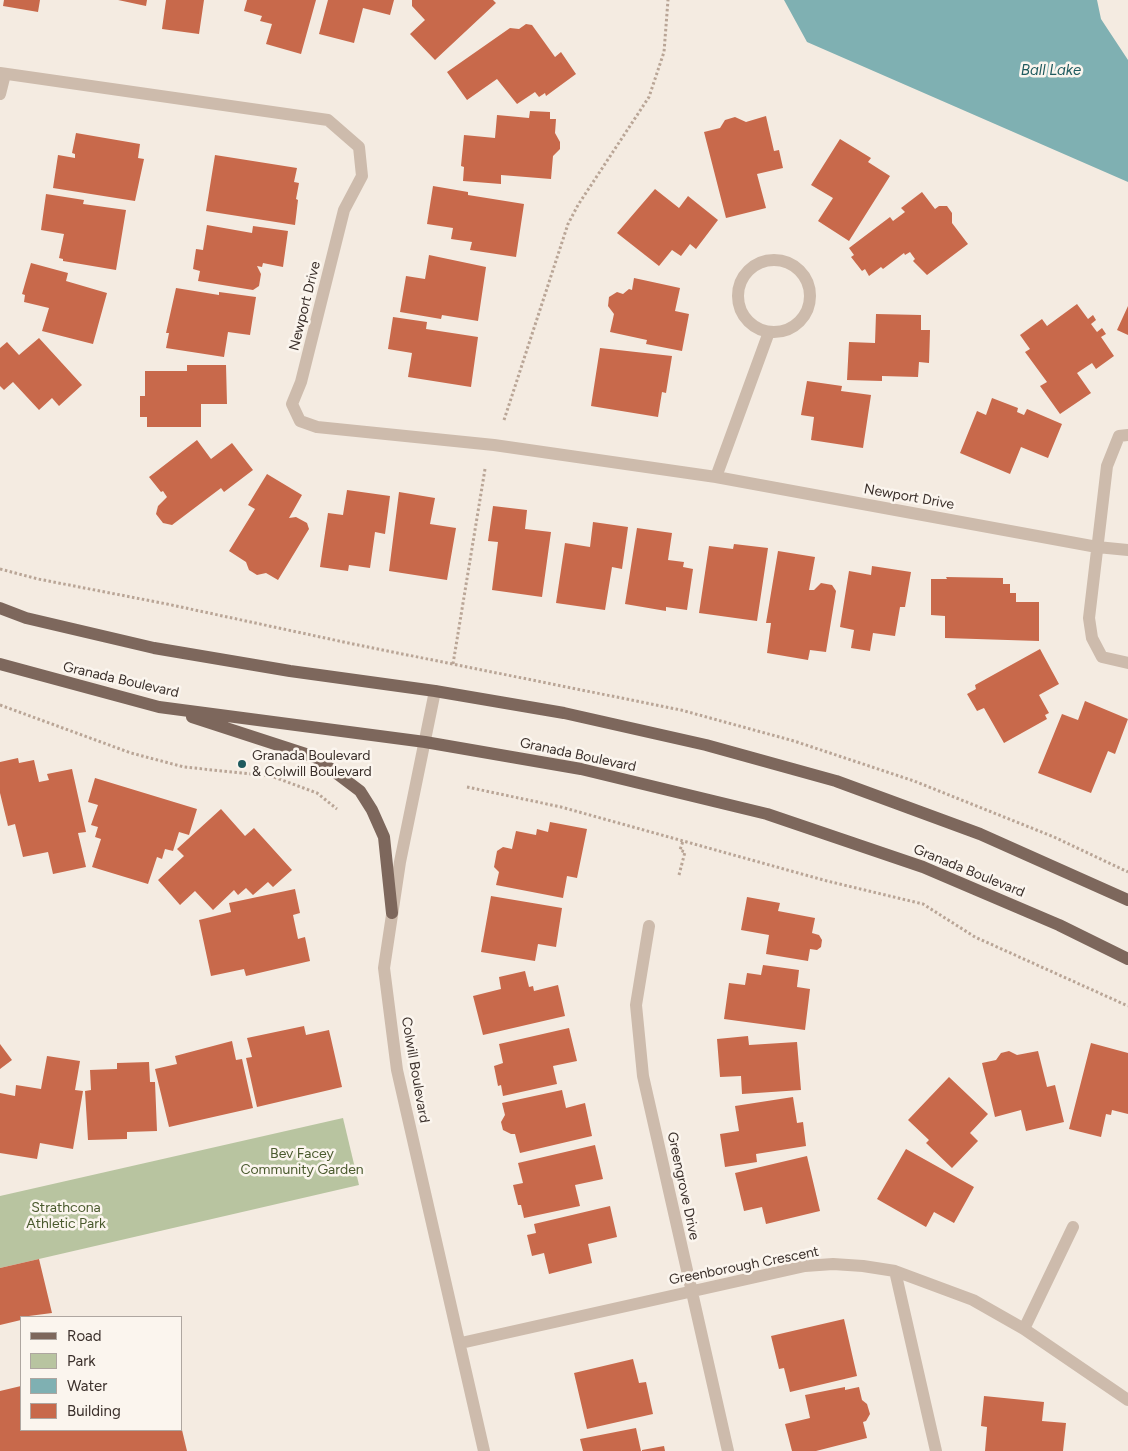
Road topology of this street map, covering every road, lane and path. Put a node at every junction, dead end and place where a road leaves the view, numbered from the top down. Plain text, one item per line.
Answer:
1 (668, 0) edge
2 (3, 74) edge
3 (0, 94) edge
4 (768, 332) junction
5 (504, 420) dead end
6 (1128, 435) edge
7 (485, 469) dead end
8 (716, 477) junction
9 (1096, 547) junction
10 (1128, 550) edge
11 (0, 569) edge
12 (0, 608) edge
13 (1128, 663) edge
14 (0, 664) edge
15 (452, 664) junction
16 (486, 672) dead end
17 (435, 691) junction
18 (0, 705) edge
19 (159, 707) junction
20 (425, 742) junction
21 (467, 787) dead end
22 (337, 809) dead end
23 (683, 841) junction
24 (679, 875) dead end
25 (1128, 900) edge
26 (392, 912) junction
27 (649, 926) dead end
28 (1128, 959) edge
29 (1128, 1006) edge
30 (1073, 1227) dead end
31 (895, 1271) junction
32 (691, 1292) junction
33 (1024, 1329) junction
34 (461, 1343) junction
35 (1128, 1400) edge
36 (484, 1451) edge
37 (728, 1451) edge
38 (936, 1451) edge

1 - 5 path
2 - 3 street, Newport Drive
2 - 8 street, Newport Drive
4 - 4 street
4 - 8 street
6 - 9 street
7 - 15 path
8 - 9 street, Newport Drive
9 - 10 street, Newport Drive
9 - 13 street
11 - 15 path
12 - 17 main road
14 - 19 main road, Granada Boulevard
15 - 16 path
17 - 20 street, Colwill Boulevard
17 - 25 main road
18 - 22 path
19 - 20 main road, Granada Boulevard
19 - 26 main road
20 - 26 street, Colwill Boulevard
20 - 28 main road, Granada Boulevard
21 - 23 path
23 - 24 path
23 - 29 path
26 - 34 street, Colwill Boulevard
27 - 32 street, Greengrove Drive
30 - 33 street
31 - 32 street, Greenborough Crescent
31 - 33 street, Greenborough Crescent
31 - 38 street
32 - 34 street, Greenborough Crescent
32 - 37 street, Greengrove Drive
33 - 35 street, Greenborough Crescent
34 - 36 street, Colwill Boulevard

